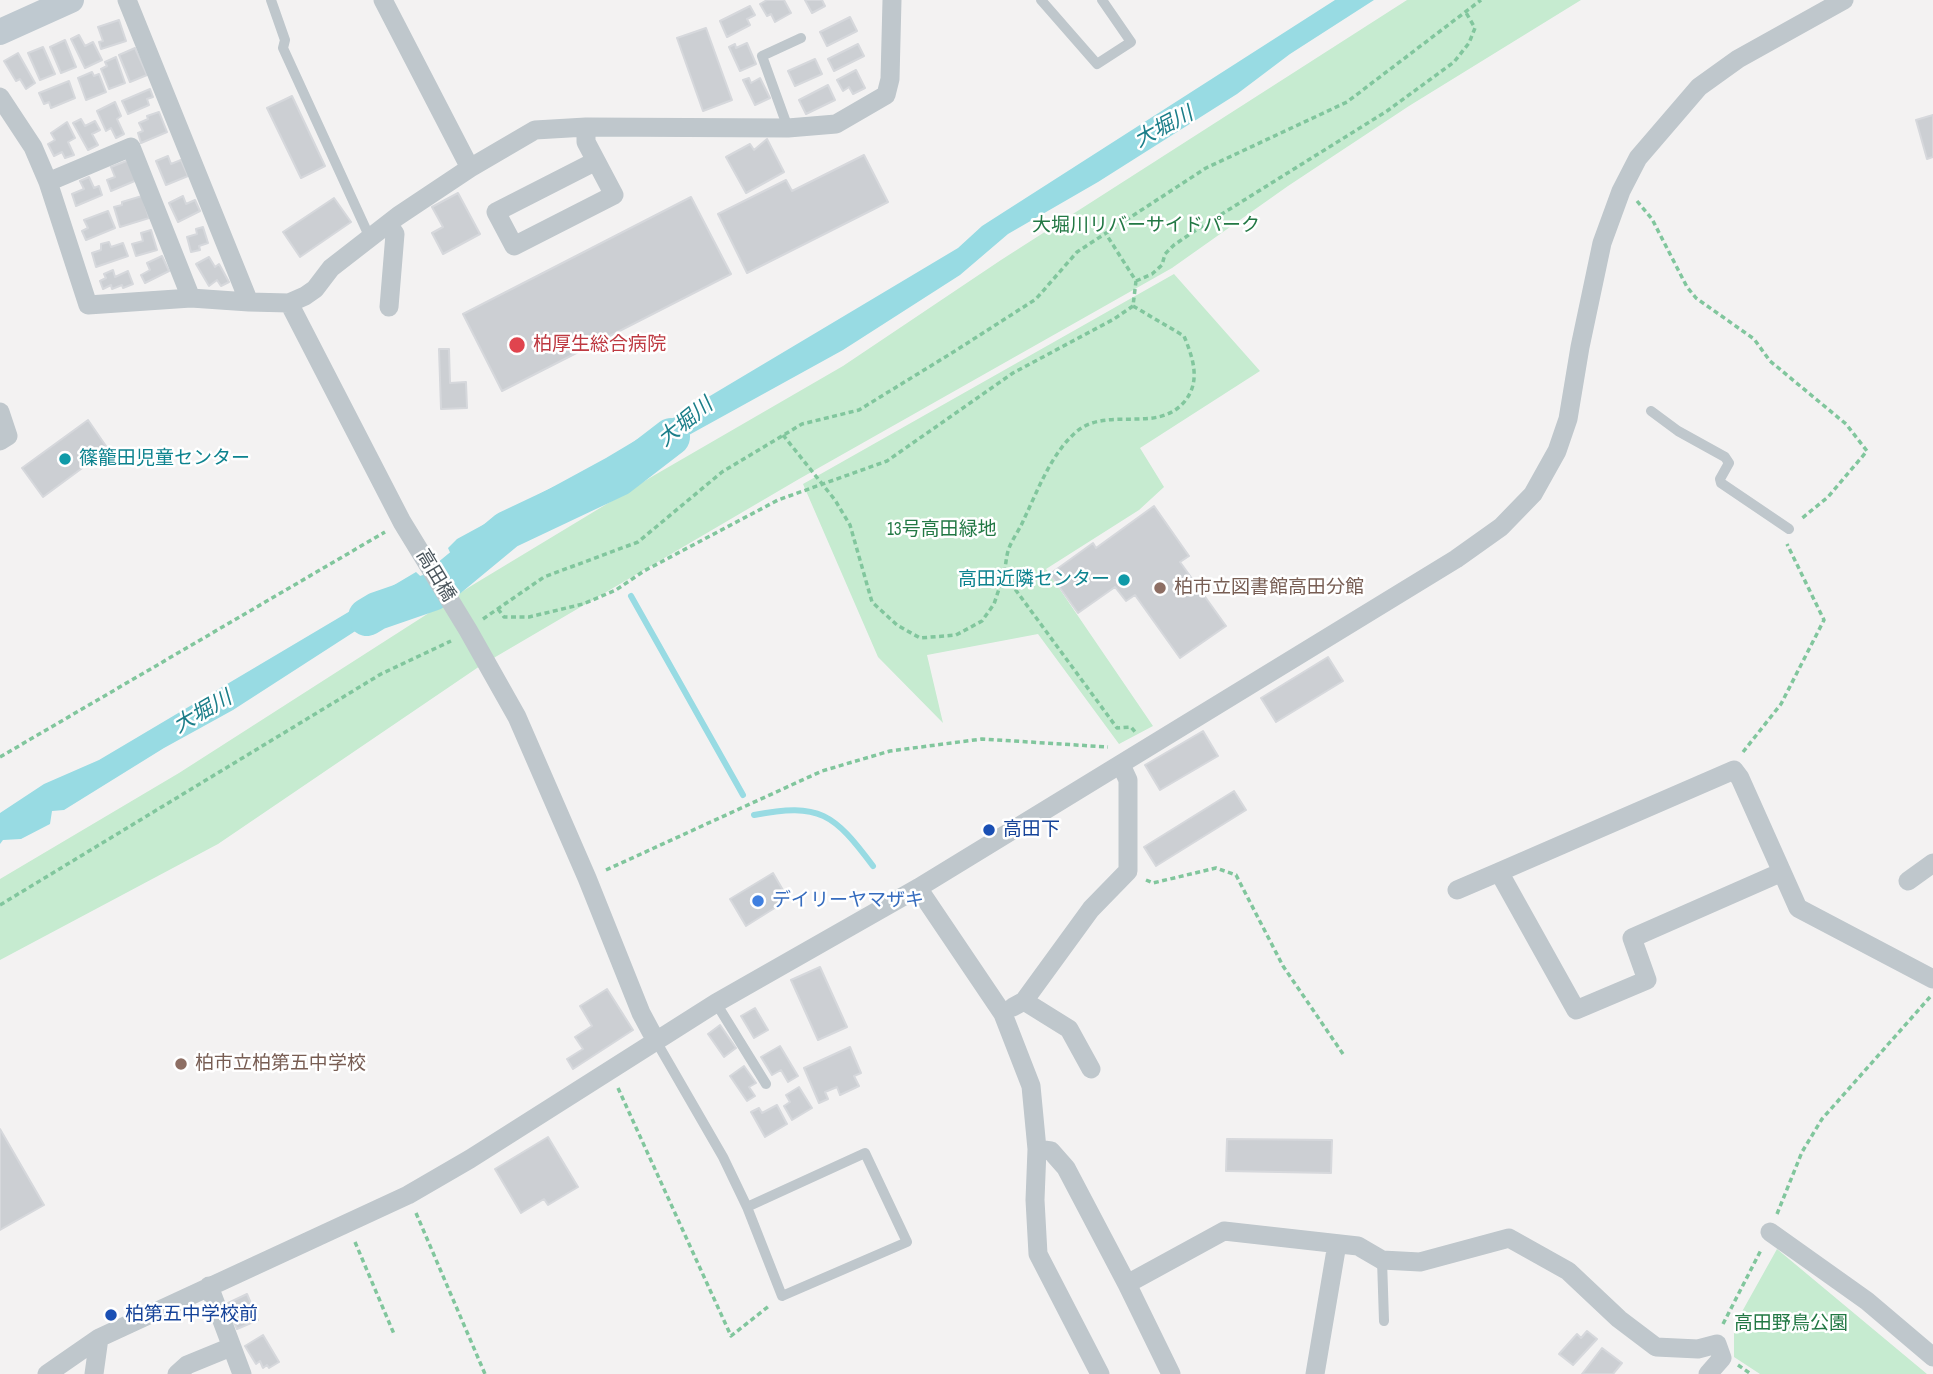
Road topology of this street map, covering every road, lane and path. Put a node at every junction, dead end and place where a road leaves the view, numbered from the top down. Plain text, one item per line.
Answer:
1 (71, 0) edge
2 (127, 0) edge
3 (271, 0) edge
4 (383, 0) edge
5 (892, 0) edge
6 (1041, 0) edge
7 (1102, 0) edge
8 (1481, 0) edge
9 (1844, 0) edge
10 (1465, 11) junction
11 (0, 32) edge
12 (802, 38) dead end
13 (0, 97) edge
14 (586, 127) junction
15 (788, 128) junction
16 (596, 161) junction
17 (470, 168) junction
18 (48, 182) junction
19 (1621, 191) junction
20 (388, 224) junction
21 (1105, 234) junction
22 (370, 238) junction
23 (1136, 281) junction
24 (191, 298) junction
25 (249, 302) junction
26 (289, 303) junction
27 (1133, 306) junction
28 (389, 307) dead end
29 (1651, 411) dead end
30 (0, 412) edge
31 (783, 435) junction
32 (0, 441) edge
33 (822, 482) junction
34 (402, 522) junction
35 (1789, 529) junction
36 (1004, 574) junction
37 (498, 609) junction
38 (468, 630) junction
39 (1140, 737) dead end
40 (0, 757) edge
41 (1127, 762) junction
42 (1734, 770) junction
43 (1933, 863) edge
44 (1128, 871) junction
45 (1499, 872) junction
46 (1782, 872) junction
47 (587, 878) junction
48 (1908, 881) dead end
49 (918, 888) junction
50 (1457, 890) dead end
51 (0, 905) edge
52 (1933, 979) edge
53 (1933, 994) edge
54 (1024, 1000) junction
55 (716, 1003) junction
56 (1003, 1014) junction
57 (656, 1041) junction
58 (1343, 1054) dead end
59 (1091, 1069) dead end
60 (610, 1070) junction
61 (765, 1084) dead end
62 (1037, 1149) junction
63 (408, 1195) junction
64 (747, 1207) junction
65 (347, 1224) junction
66 (1770, 1232) junction
67 (1337, 1244) junction
68 (1382, 1260) junction
69 (1127, 1284) junction
70 (209, 1286) junction
71 (782, 1296) junction
72 (1384, 1321) dead end
73 (394, 1335) dead end
74 (99, 1338) junction
75 (1711, 1344) junction
76 (231, 1347) junction
77 (1933, 1357) edge
78 (47, 1374) edge
79 (94, 1374) edge
80 (177, 1374) edge
81 (242, 1374) edge
82 (485, 1374) edge
83 (1100, 1374) edge
84 (1171, 1374) edge
85 (1315, 1374) edge
86 (1708, 1374) edge

1 - 11 street
2 - 25 street
3 - 22 lane
4 - 17 street
5 - 15 street
6 - 7 lane
8 - 10 path
9 - 19 street
10 - 21 path
10 - 23 path
12 - 15 lane
13 - 18 street
14 - 15 street
14 - 16 street
14 - 17 street
16 - 16 street
17 - 20 street
18 - 24 street
18 - 24 street
19 - 35 path
19 - 41 street
20 - 22 street
20 - 28 street
21 - 23 path
21 - 31 path
22 - 26 street
23 - 27 path
24 - 25 street
25 - 26 street
26 - 34 street, 高田橋
27 - 33 path
27 - 36 path
29 - 35 lane
30 - 32 street
31 - 33 path
31 - 37 path
33 - 36 path
33 - 37 path
34 - 38 street, 高田橋
34 - 40 path
35 - 42 path
36 - 39 path
37 - 38 path
38 - 47 street, 高田橋
38 - 51 path
41 - 44 street
41 - 47 path
41 - 49 street
42 - 45 street
42 - 46 street
43 - 48 street
44 - 54 street
44 - 58 path
45 - 46 street
45 - 50 street
46 - 52 street
47 - 57 street, 高田橋
49 - 55 street
49 - 56 street
53 - 66 path
54 - 56 street
54 - 59 street
55 - 57 street
55 - 61 lane
56 - 62 street
57 - 60 street
57 - 64 lane
60 - 63 street
60 - 71 path
62 - 69 street
62 - 83 street
63 - 65 street
63 - 82 path
64 - 71 lane
64 - 71 lane
65 - 70 street
65 - 73 path
66 - 75 path
66 - 77 street
67 - 68 street
67 - 69 street
67 - 85 street
68 - 72 lane
68 - 75 street
69 - 84 street
70 - 74 street
70 - 76 street
74 - 78 street
74 - 79 street
75 - 86 street
76 - 80 street
76 - 81 street

